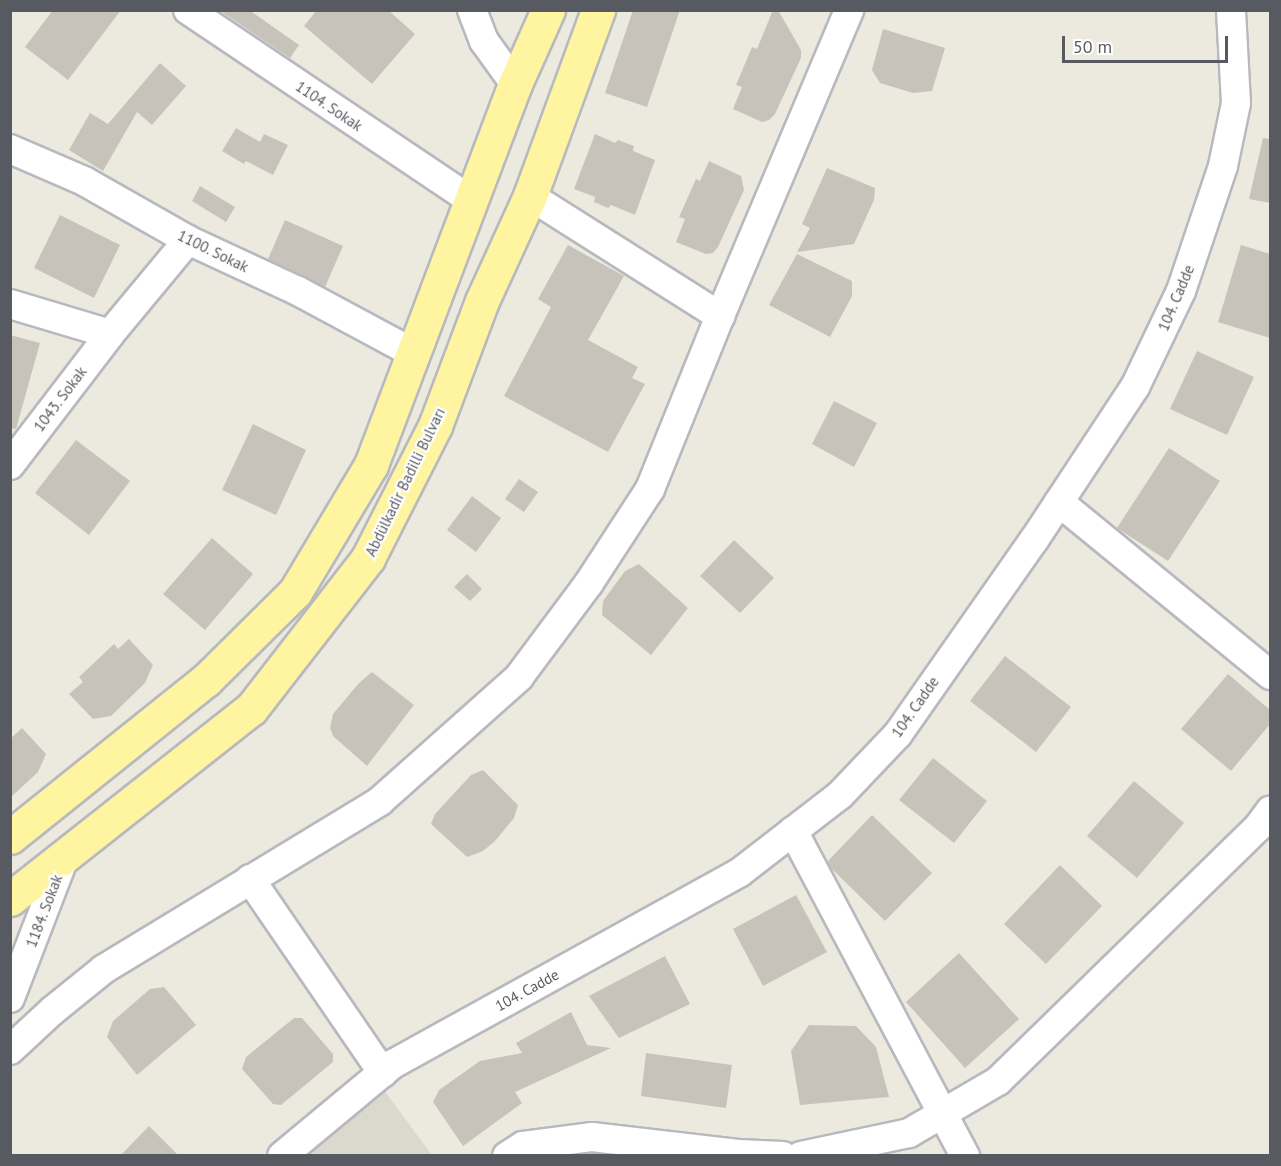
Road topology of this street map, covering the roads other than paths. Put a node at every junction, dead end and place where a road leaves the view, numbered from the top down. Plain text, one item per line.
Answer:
1 (188, 10) edge
2 (472, 10) edge
3 (548, 10) edge
4 (598, 10) edge
5 (849, 10) edge
6 (1231, 10) edge
7 (515, 84) junction
8 (10, 148) edge
9 (530, 196) junction
10 (472, 201) junction
11 (188, 240) junction
12 (10, 303) edge
13 (720, 315) junction
14 (110, 334) junction
15 (415, 354) junction
16 (10, 465) edge
17 (1059, 502) junction
18 (1270, 675) edge
19 (1270, 811) edge
20 (793, 831) junction
21 (10, 837) edge
22 (64, 858) junction
23 (250, 879) junction
24 (10, 899) edge
25 (10, 998) edge
26 (10, 1050) edge
27 (383, 1073) junction
28 (942, 1114) junction
29 (282, 1155) edge
30 (507, 1155) edge
31 (783, 1155) edge
32 (801, 1155) edge
33 (965, 1155) edge

1 - 10 street, 1104. Sokak
2 - 7 street
3 - 7 main road
4 - 9 main road, Abdülkadir Badilli Bulvarı
5 - 13 street
6 - 17 street, 104. Cadde
7 - 10 main road
8 - 11 street, 1100. Sokak
9 - 13 street
9 - 22 main road, Abdülkadir Badilli Bulvarı
10 - 15 main road
11 - 14 street, 1043. Sokak
11 - 15 street, 1100. Sokak
12 - 14 street
13 - 23 street
14 - 16 street, 1043. Sokak
15 - 21 main road
17 - 18 street
17 - 20 street, 104. Cadde
19 - 28 street
20 - 27 street, 104. Cadde
20 - 28 street
22 - 24 main road, Abdülkadir Badilli Bulvarı
22 - 25 street, 1184. Sokak
23 - 26 street
23 - 27 street
27 - 29 street, 104. Cadde
28 - 32 street
28 - 33 street
30 - 31 street

